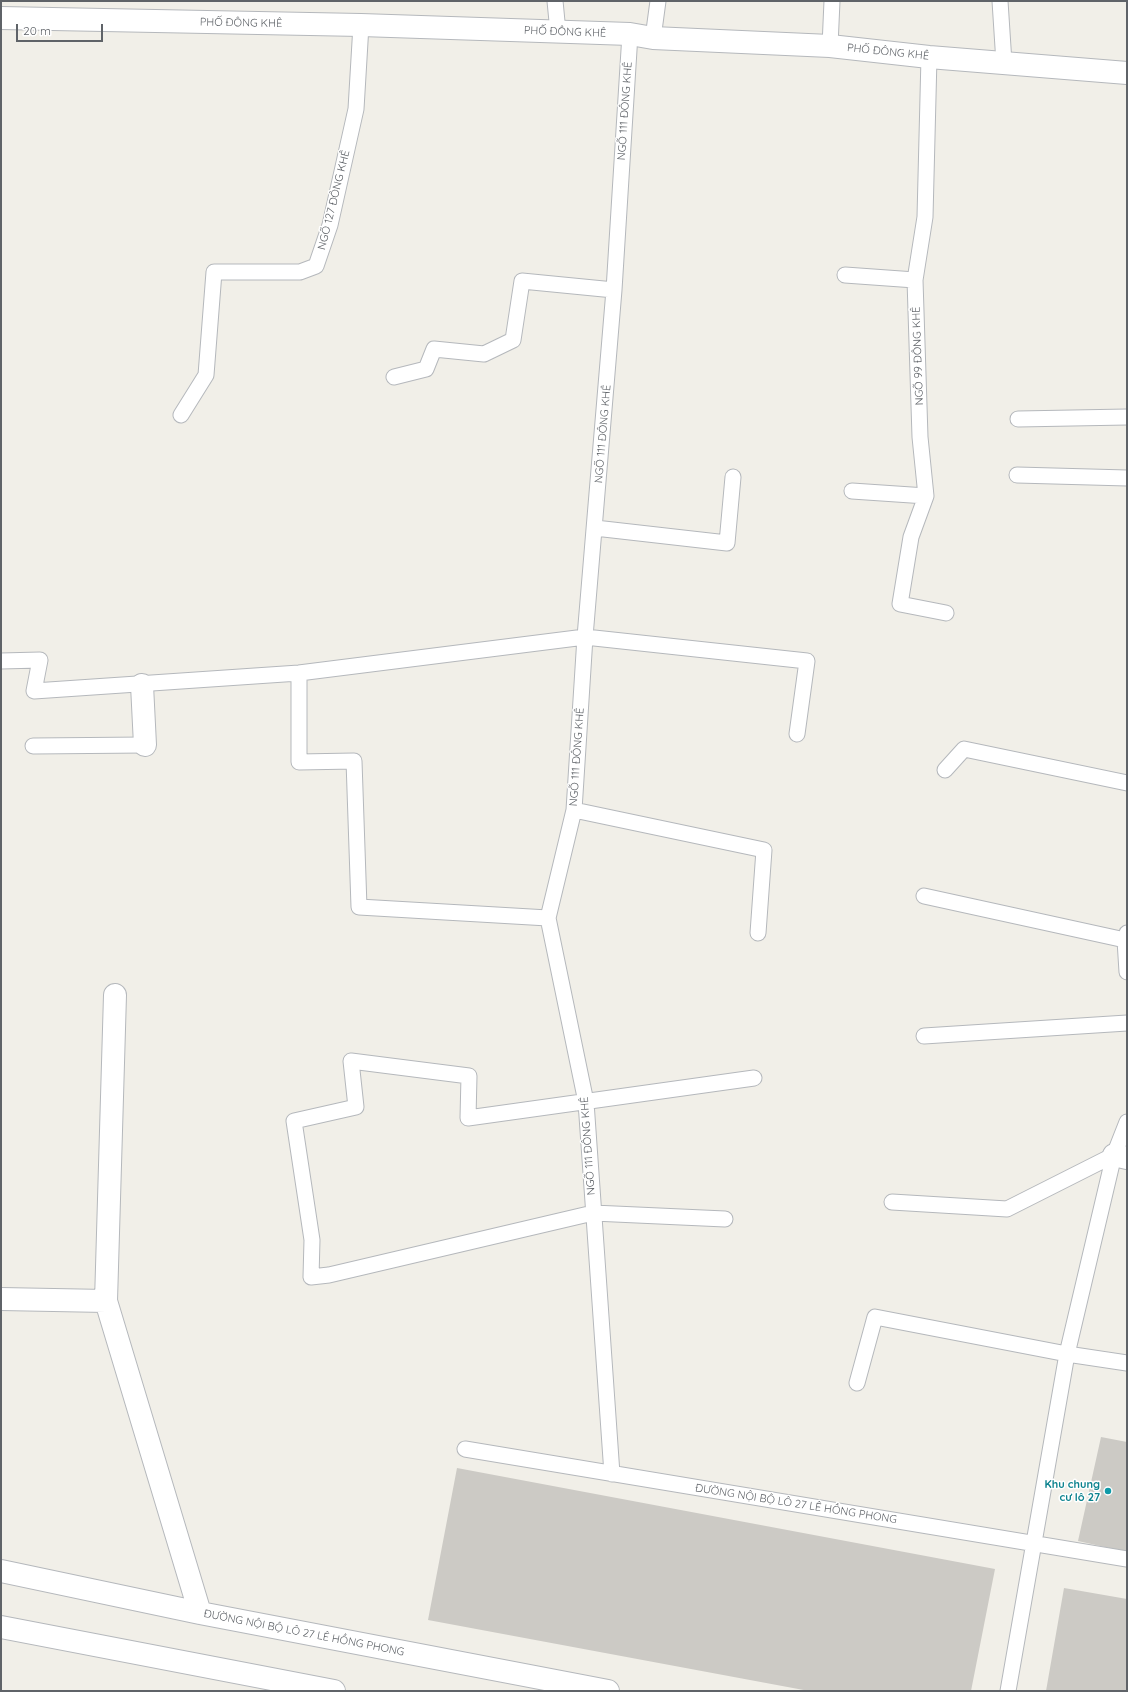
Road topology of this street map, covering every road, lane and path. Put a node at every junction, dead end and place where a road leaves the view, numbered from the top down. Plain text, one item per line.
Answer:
1 (554, 1) edge
2 (658, 1) edge
3 (832, 1) edge
4 (1000, 1) edge
5 (1, 18) edge
6 (361, 25) junction
7 (558, 32) junction
8 (630, 34) junction
9 (653, 38) junction
10 (830, 46) junction
11 (929, 57) junction
12 (1004, 63) junction
13 (1127, 73) edge
14 (845, 275) dead end
15 (915, 280) junction
16 (614, 290) junction
17 (394, 377) dead end
18 (182, 415) dead end
19 (1127, 417) edge
20 (1018, 419) dead end
21 (1017, 475) dead end
22 (733, 477) dead end
23 (1127, 478) edge
24 (852, 491) dead end
25 (926, 496) junction
26 (595, 528) junction
27 (946, 614) dead end
28 (585, 637) junction
29 (1, 662) edge
30 (299, 673) junction
31 (142, 685) junction
32 (797, 734) dead end
33 (146, 745) joint
34 (33, 746) dead end
35 (945, 770) dead end
36 (1127, 783) edge
37 (574, 810) junction
38 (924, 896) dead end
39 (548, 918) junction
40 (758, 933) dead end
41 (1126, 937) edge
42 (1127, 972) edge
43 (115, 995) dead end
44 (1127, 1023) edge
45 (924, 1036) dead end
46 (754, 1078) dead end
47 (586, 1102) junction
48 (1127, 1122) edge
49 (1120, 1157) edge
50 (892, 1202) dead end
51 (593, 1213) junction
52 (725, 1219) dead end
53 (1, 1299) edge
54 (106, 1301) junction
55 (1067, 1354) junction
56 (1127, 1363) edge
57 (857, 1383) dead end
58 (465, 1449) dead end
59 (612, 1474) junction
60 (1034, 1544) junction
61 (1127, 1559) edge
62 (1, 1571) edge
63 (200, 1613) junction
64 (1, 1627) edge
65 (334, 1691) edge
66 (608, 1691) edge
67 (1008, 1691) edge

1 - 7 lane
2 - 9 lane
3 - 10 lane
4 - 12 lane
5 - 6 street, PHỐ ĐÔNG KHÊ
6 - 7 street, PHỐ ĐÔNG KHÊ
6 - 18 lane, NGÕ 127 ĐÔNG KHÊ
7 - 8 street, PHỐ ĐÔNG KHÊ
8 - 9 street, PHỐ ĐÔNG KHÊ
8 - 16 lane, NGÕ 111 ĐÔNG KHÊ
9 - 10 street, PHỐ ĐÔNG KHÊ
10 - 11 street, PHỐ ĐÔNG KHÊ
11 - 12 street, PHỐ ĐÔNG KHÊ
11 - 15 lane, NGÕ 99 ĐÔNG KHÊ
12 - 13 street, PHỐ ĐÔNG KHÊ
14 - 15 lane
15 - 25 lane, NGÕ 99 ĐÔNG KHÊ
16 - 17 lane
16 - 26 lane, NGÕ 111 ĐÔNG KHÊ
19 - 20 lane
21 - 23 lane
22 - 26 lane
24 - 25 lane
25 - 27 lane, NGÕ 99 ĐÔNG KHÊ
26 - 28 lane, NGÕ 111 ĐÔNG KHÊ
28 - 30 lane
28 - 32 lane
28 - 37 lane, NGÕ 111 ĐÔNG KHÊ
29 - 31 lane
30 - 31 lane
30 - 39 lane
31 - 33 street
33 - 34 lane
35 - 36 lane
37 - 39 lane, NGÕ 111 ĐÔNG KHÊ
37 - 40 lane
38 - 41 lane
39 - 47 lane, NGÕ 111 ĐÔNG KHÊ
41 - 42 lane
43 - 54 street
44 - 45 lane
46 - 47 lane
47 - 51 lane, NGÕ 111 ĐÔNG KHÊ
47 - 51 lane
48 - 49 lane
49 - 50 lane
49 - 55 lane
51 - 52 lane
51 - 59 lane, NGÕ 111 ĐÔNG KHÊ
53 - 54 street
54 - 63 street
55 - 56 lane
55 - 57 lane
55 - 60 lane
58 - 59 lane, ĐƯỜNG NỘI BỘ LÔ 27 LÊ HỒNG PHONG
59 - 60 lane, ĐƯỜNG NỘI BỘ LÔ 27 LÊ HỒNG PHONG
60 - 61 lane, ĐƯỜNG NỘI BỘ LÔ 27 LÊ HỒNG PHONG
60 - 67 lane
62 - 63 street, ĐƯỜNG NỘI BỘ LÔ 27 LÊ HỒNG PHONG
63 - 66 street, ĐƯỜNG NỘI BỘ LÔ 27 LÊ HỒNG PHONG
64 - 65 street

